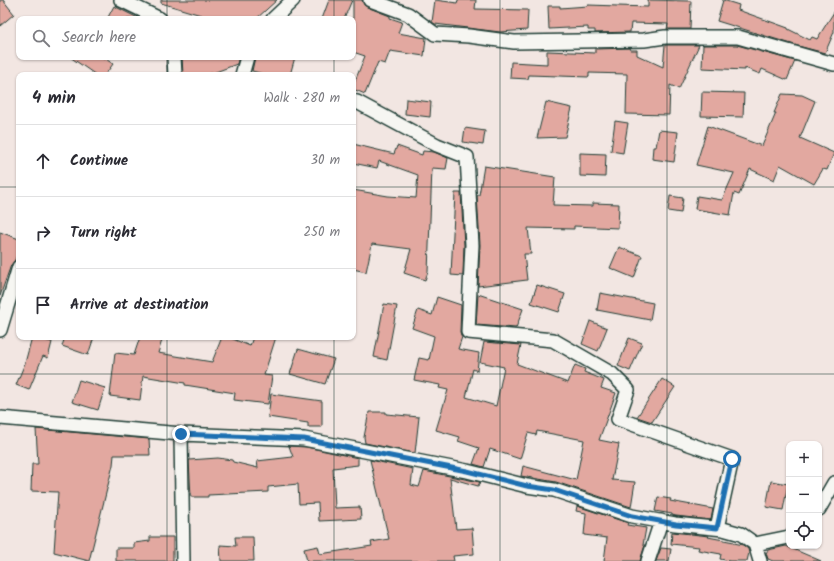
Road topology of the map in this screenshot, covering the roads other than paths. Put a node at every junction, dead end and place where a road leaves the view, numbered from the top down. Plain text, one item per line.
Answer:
1 (121, 0) edge
2 (293, 0) edge
3 (370, 0) edge
4 (154, 16) edge
5 (276, 16) edge
6 (174, 60) edge
7 (246, 60) edge
8 (834, 64) edge
9 (175, 72) edge
10 (243, 72) edge
11 (356, 102) edge
12 (16, 277) edge
13 (0, 330) edge
14 (0, 418) edge
15 (181, 434) junction
16 (834, 483) edge
17 (822, 504) edge
18 (661, 521) junction
19 (717, 528) junction
20 (786, 538) edge
21 (755, 544) junction
22 (183, 561) edge
23 (648, 561) edge
24 (760, 561) edge

1 - 4 street
2 - 5 street
3 - 8 street
6 - 9 street
7 - 10 street
11 - 19 street
12 - 13 street
14 - 15 street
15 - 18 street
15 - 22 street
16 - 17 street
18 - 19 street
18 - 23 street
19 - 21 street
20 - 21 street
21 - 24 street

